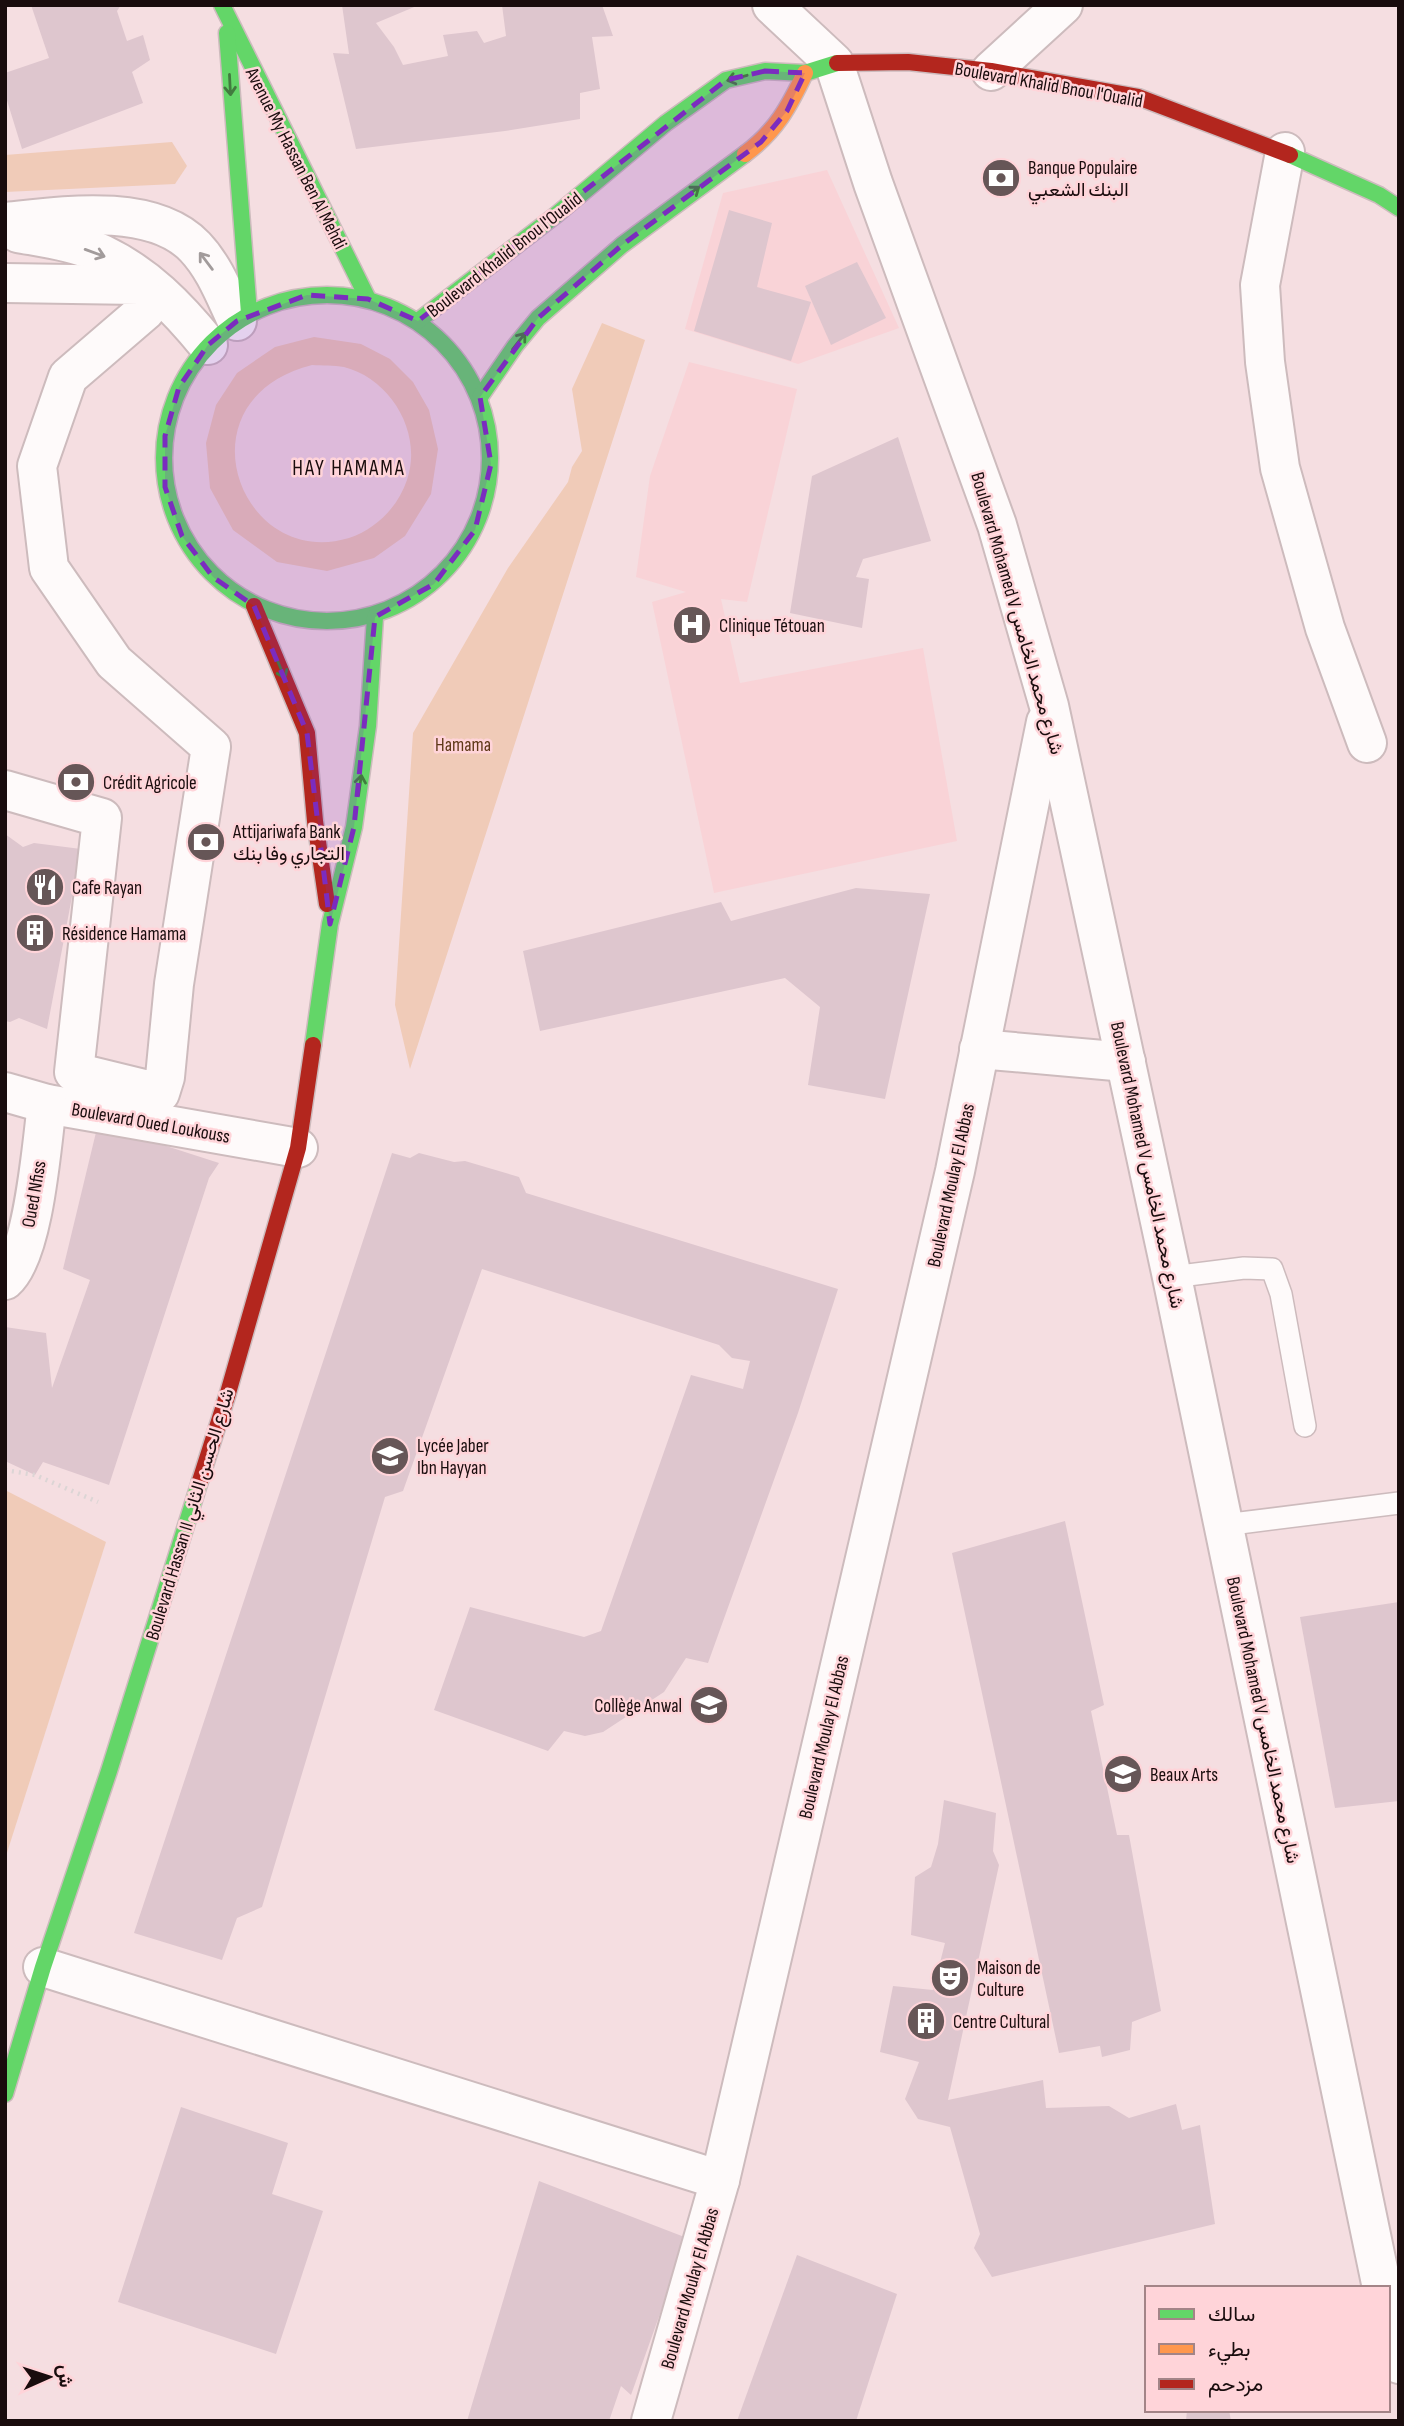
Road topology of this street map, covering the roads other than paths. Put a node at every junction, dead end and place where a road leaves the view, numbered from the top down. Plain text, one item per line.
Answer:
1 (772, 5) edge
2 (1063, 5) edge
3 (224, 11) edge
4 (819, 68) junction
5 (991, 71) junction
6 (1284, 152) junction
7 (1399, 208) edge
8 (5, 222) edge
9 (5, 230) edge
10 (5, 283) edge
11 (368, 299) junction
12 (418, 321) junction
13 (231, 327) junction
14 (480, 397) junction
15 (254, 607) junction
16 (375, 617) junction
17 (1049, 706) junction
18 (1367, 743) dead end
19 (5, 790) edge
20 (330, 924) junction
21 (979, 1049) junction
22 (1126, 1062) junction
23 (5, 1092) edge
24 (47, 1104) junction
25 (298, 1148) junction
26 (1172, 1277) junction
27 (5, 1280) edge
28 (1305, 1426) dead end
29 (1399, 1503) edge
30 (1224, 1525) junction
31 (43, 1967) junction
32 (5, 2094) edge
33 (720, 2180) junction
34 (1383, 2220) edge
35 (1382, 2286) edge
36 (1390, 2324) edge
37 (1399, 2364) edge
38 (650, 2421) edge

1 - 4 street
2 - 5 street
3 - 11 main road, Avenue My Hassan Ben Al Mehdi
3 -> 13 main road, Avenue My Hassan Ben Al Mehdi
4 - 5 main road, Boulevard Khalid Bnou l'Oualid
4 -> 12 main road, Boulevard Khalid Bnou l'Oualid
14 -> 4 main road
4 - 17 street, Boulevard Mohamed V شارع محمد الخامس
5 - 6 main road, Boulevard Khalid Bnou l'Oualid
6 - 7 main road, Boulevard Khalid Bnou l'Oualid
6 - 18 street
13 -> 8 street
9 -> 13 street
10 - 19 street
11 - 12 main road
11 - 13 main road
12 - 14 main road
13 - 15 main road
14 - 16 main road
15 - 16 main road
15 -> 20 main road, Boulevard Hassan II شارع الحسن الثاني
20 -> 16 main road, Boulevard Hassan II شارع الحسن الثاني
17 - 21 street, Boulevard Moulay El Abbas
17 - 22 street, Boulevard Mohamed V شارع محمد الخامس
20 - 25 main road, Boulevard Hassan II شارع الحسن الثاني
21 - 22 street
21 - 33 street, Boulevard Moulay El Abbas
22 - 26 street, Boulevard Mohamed V شارع محمد الخامس
23 - 24 street, Boulevard Oued Loukouss
24 - 25 street, Boulevard Oued Loukouss
24 - 27 street, Oued Nfiss
25 - 31 main road, Boulevard Hassan II شارع الحسن الثاني
26 - 28 lane
26 - 30 street, Boulevard Mohamed V شارع محمد الخامس
29 - 30 lane
30 - 34 street, Boulevard Mohamed V شارع محمد الخامس
31 - 32 main road, Boulevard Hassan II شارع الحسن الثاني
31 - 33 street
33 - 38 street, Boulevard Moulay El Abbas
34 - 35 street, Boulevard Mohamed V شارع محمد الخامس
36 - 37 street

